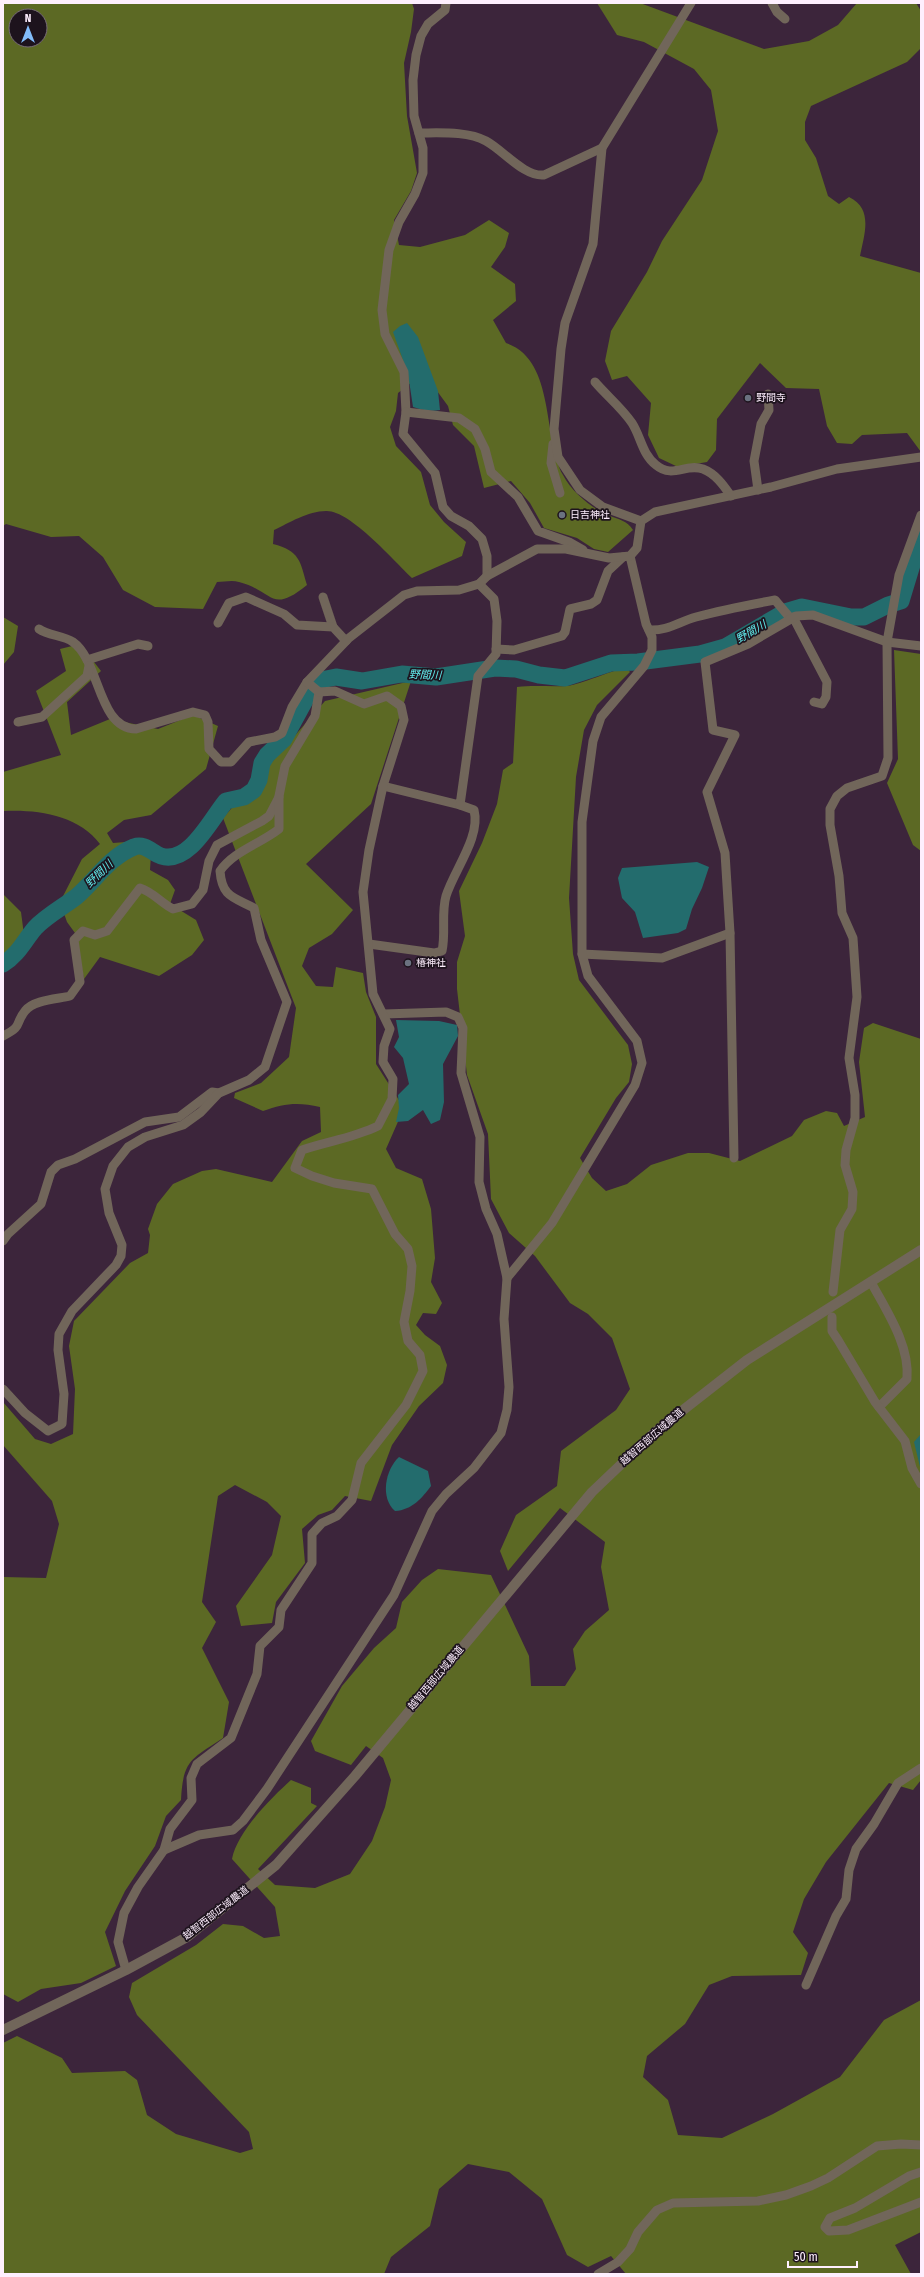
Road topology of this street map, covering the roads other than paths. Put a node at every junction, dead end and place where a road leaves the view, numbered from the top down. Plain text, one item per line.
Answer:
1 (446, 3) edge
2 (691, 3) edge
3 (772, 3) edge
4 (785, 18) dead end
5 (419, 133) junction
6 (602, 148) junction
7 (595, 382) dead end
8 (768, 394) dead end
9 (406, 412) junction
10 (555, 435) junction
11 (921, 457) edge
12 (758, 490) junction
13 (560, 494) dead end
14 (731, 496) junction
15 (921, 514) edge
16 (641, 521) junction
17 (590, 553) junction
18 (626, 556) junction
19 (487, 576) junction
20 (479, 584) junction
21 (323, 597) dead end
22 (792, 618) junction
23 (218, 624) dead end
24 (333, 627) junction
25 (39, 628) dead end
26 (649, 630) junction
27 (346, 641) junction
28 (887, 642) junction
29 (148, 646) dead end
30 (921, 646) edge
31 (496, 649) junction
32 (88, 663) junction
33 (307, 682) junction
34 (319, 692) junction
35 (814, 702) dead end
36 (18, 722) dead end
37 (383, 786) junction
38 (280, 796) junction
39 (460, 805) junction
40 (730, 933) junction
41 (369, 944) junction
42 (582, 954) junction
43 (384, 1014) junction
44 (3, 1036) edge
45 (219, 1094) junction
46 (734, 1158) dead end
47 (3, 1241) edge
48 (921, 1250) edge
49 (506, 1278) junction
50 (871, 1282) junction
51 (833, 1292) dead end
52 (832, 1317) dead end
53 (3, 1389) edge
54 (879, 1407) junction
55 (921, 1484) edge
56 (921, 1768) edge
57 (164, 1850) junction
58 (126, 1970) junction
59 (806, 1985) dead end
60 (3, 2030) edge
61 (921, 2145) edge
62 (921, 2172) edge
63 (921, 2202) edge
64 (598, 2274) edge

1 - 5 street
2 - 6 street
3 - 4 street
5 - 6 street
5 - 9 street
6 - 10 street
7 - 14 street
8 - 12 street
9 - 17 street
9 - 19 street
10 - 13 street
10 - 16 street
11 - 12 street
12 - 14 street
14 - 16 street
15 - 28 street
16 - 18 street
17 - 18 street
17 - 19 street
18 - 26 street
18 - 31 street
19 - 20 street
20 - 27 street
20 - 31 street
21 - 24 street
22 - 26 street
22 - 28 street
22 - 35 street
22 - 40 street
23 - 24 street
24 - 27 street
25 - 32 street
26 - 42 street
27 - 33 street
28 - 30 street
28 - 51 street
29 - 32 street
31 - 39 street
32 - 33 street
32 - 36 street
33 - 34 street
34 - 37 street
34 - 38 street
37 - 39 street
37 - 41 street
38 - 44 street
38 - 45 street
39 - 41 street
40 - 42 street
40 - 46 street
41 - 43 street
42 - 49 street
43 - 49 street
43 - 57 street
45 - 47 street
45 - 53 street
48 - 50 street, 越智西部広域農道
49 - 57 street
50 - 54 street
50 - 58 street, 越智西部広域農道
52 - 54 street
54 - 55 street
56 - 59 street
57 - 58 street
58 - 60 street, 越智西部広域農道
61 - 64 street
62 - 63 street

